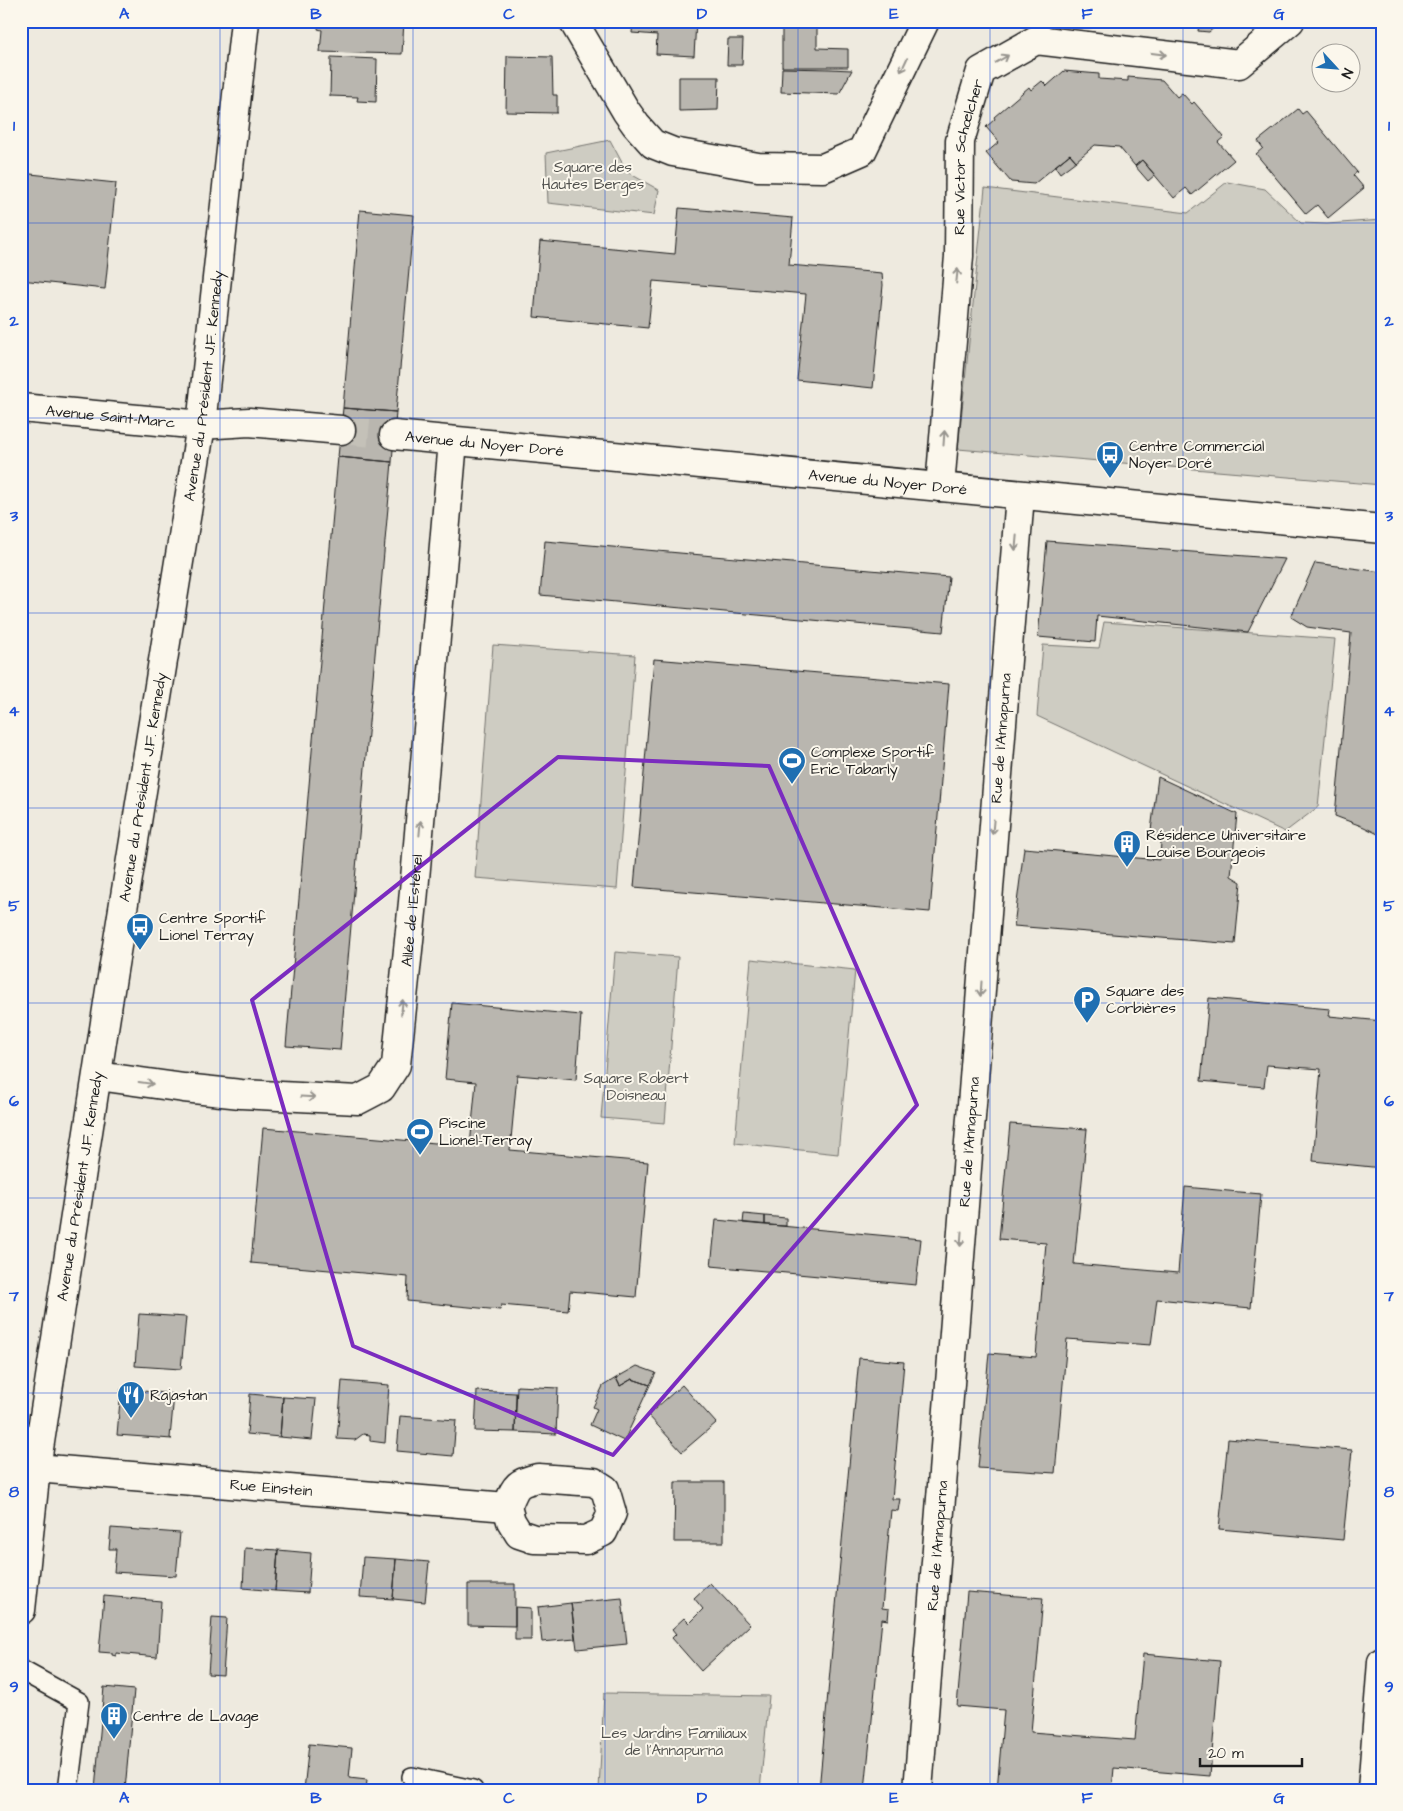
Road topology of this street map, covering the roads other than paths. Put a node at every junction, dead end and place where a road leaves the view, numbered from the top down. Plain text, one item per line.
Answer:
1 (245, 21) edge
2 (573, 21) edge
3 (925, 21) edge
4 (1290, 21) edge
5 (21, 408) edge
6 (201, 425) junction
7 (341, 430) tunnel mouth
8 (394, 435) tunnel mouth
9 (454, 441) junction
10 (940, 487) junction
11 (1020, 495) junction
12 (1382, 529) edge
13 (98, 1076) junction
14 (36, 1468) junction
15 (507, 1507) dead end
16 (21, 1610) edge
17 (1382, 1662) edge
18 (21, 1670) edge
19 (412, 1777) dead end
20 (68, 1790) edge
21 (473, 1790) edge
22 (918, 1790) edge
23 (1372, 1790) edge

1 - 6 street, Avenue du Président J.F. Kennedy
3 -> 2 street
10 -> 4 street, Rue Victor Schœlcher
5 - 6 street, Avenue Saint-Marc
6 - 7 street
6 - 13 street, Avenue du Président J.F. Kennedy
8 - 9 street, Avenue du Noyer Doré
9 - 10 street, Avenue du Noyer Doré
13 -> 9 street, Allée de l'Estérel
10 - 11 street, Avenue du Noyer Doré
11 - 12 street, Avenue du Noyer Doré
11 -> 22 street, Rue de l'Annapurna
13 - 14 street, Avenue du Président J.F. Kennedy
14 - 15 street, Rue Einstein
14 - 16 street, Avenue du Président J.F. Kennedy
17 - 23 street
18 - 20 lane
19 - 21 lane

